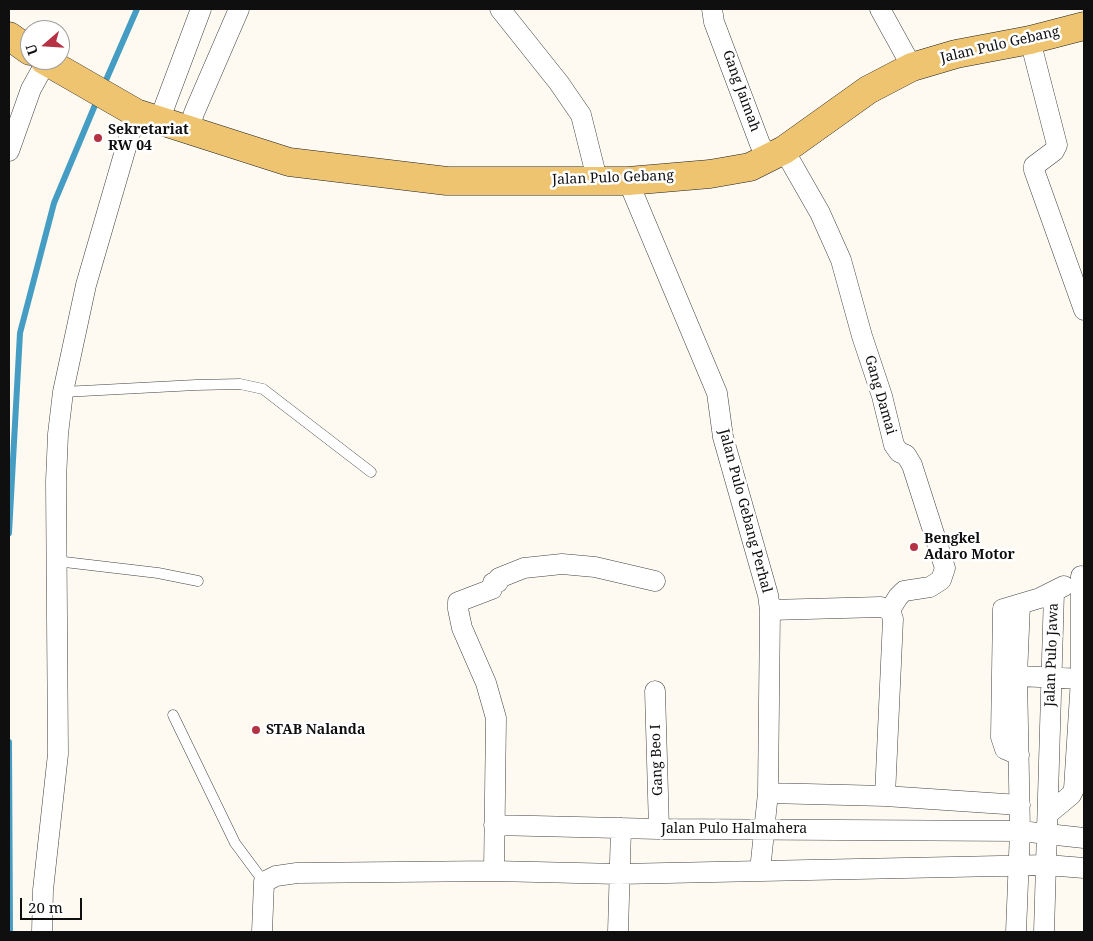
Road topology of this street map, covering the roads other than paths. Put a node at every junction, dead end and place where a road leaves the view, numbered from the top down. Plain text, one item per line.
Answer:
1 (201, 9) edge
2 (239, 9) edge
3 (500, 9) edge
4 (880, 9) edge
5 (713, 15) edge
6 (1084, 26) edge
7 (9, 36) edge
8 (1030, 40) junction
9 (20, 44) edge
10 (912, 67) junction
11 (43, 70) edge
12 (61, 70) edge
13 (137, 113) junction
14 (189, 130) junction
15 (9, 151) edge
16 (777, 154) junction
17 (597, 179) junction
18 (628, 181) junction
19 (1084, 310) edge
20 (63, 392) junction
21 (371, 472) dead end
22 (56, 561) junction
23 (1082, 574) edge
24 (198, 581) dead end
25 (655, 581) dead end
26 (1054, 592) junction
27 (1020, 604) junction
28 (770, 610) junction
29 (890, 610) junction
30 (1017, 676) junction
31 (1050, 677) junction
32 (1083, 679) edge
33 (655, 691) dead end
34 (173, 716) dead end
35 (1019, 755) junction
36 (768, 793) junction
37 (885, 796) junction
38 (942, 800) junction
39 (1020, 805) junction
40 (1048, 814) junction
41 (494, 825) junction
42 (620, 828) junction
43 (763, 828) junction
44 (659, 829) junction
45 (939, 830) junction
46 (1020, 831) junction
47 (1049, 834) junction
48 (1084, 838) edge
49 (1018, 865) junction
50 (1047, 865) junction
51 (1084, 868) edge
52 (494, 871) junction
53 (760, 871) junction
54 (619, 874) junction
55 (264, 882) junction
56 (259, 930) edge
57 (42, 932) edge
58 (618, 932) edge
59 (1016, 932) edge
60 (1044, 932) edge

1 - 13 street
2 - 14 street
3 - 17 street
4 - 10 street
5 - 16 street, Gang Jaimah
6 - 8 main road, Jalan Pulo Gebang
7 - 9 main road, Jalan Pulo Gebang
8 - 10 main road, Jalan Pulo Gebang
8 - 19 street
10 - 16 main road, Jalan Pulo Gebang
11 - 15 street
12 - 13 main road, Jalan Pulo Gebang
13 - 14 main road, Jalan Pulo Gebang
13 - 20 street
14 - 17 main road, Jalan Pulo Gebang
16 - 18 main road, Jalan Pulo Gebang
16 - 29 street, Gang Damai
17 - 18 main road, Jalan Pulo Gebang
18 - 28 street, Jalan Pulo Gebang Perhal
20 - 21 lane
20 - 22 street
22 - 24 lane
22 - 57 street
23 - 26 street
23 - 32 street
25 - 41 street
26 - 27 street, Jalan Pulo Jawa
26 - 31 street, Jalan Pulo Jawa
27 - 30 street
27 - 35 street, Jalan Pulo Jawa
28 - 29 street
28 - 36 street, Jalan Pulo Gebang Perhal
29 - 37 street
30 - 31 street
30 - 35 street
31 - 32 street
31 - 40 street, Jalan Pulo Jawa
32 - 40 street
33 - 44 street, Gang Beo I
34 - 55 lane
35 - 39 street
36 - 37 street
36 - 43 street, Jalan Pulo Gebang Perhal
37 - 38 street
38 - 39 street
38 - 45 street
39 - 46 street
40 - 47 street, Jalan Pulo Jawa
41 - 42 street, Jalan Pulo Halmahera
41 - 52 street
42 - 44 street, Jalan Pulo Halmahera
42 - 54 street
43 - 44 street, Jalan Pulo Halmahera
43 - 45 street, Jalan Pulo Halmahera
43 - 53 street, Jalan Pulo Gebang Perhal
45 - 46 street, Jalan Pulo Halmahera
46 - 47 street, Jalan Pulo Halmahera
46 - 49 street
47 - 48 street, Jalan Pulo Halmahera
47 - 50 street, Jalan Pulo Jawa
49 - 50 street
49 - 53 street
49 - 59 street
50 - 51 street
50 - 60 street, Jalan Pulo Jawa
52 - 54 street
52 - 55 street
53 - 54 street
54 - 58 street
55 - 56 street

